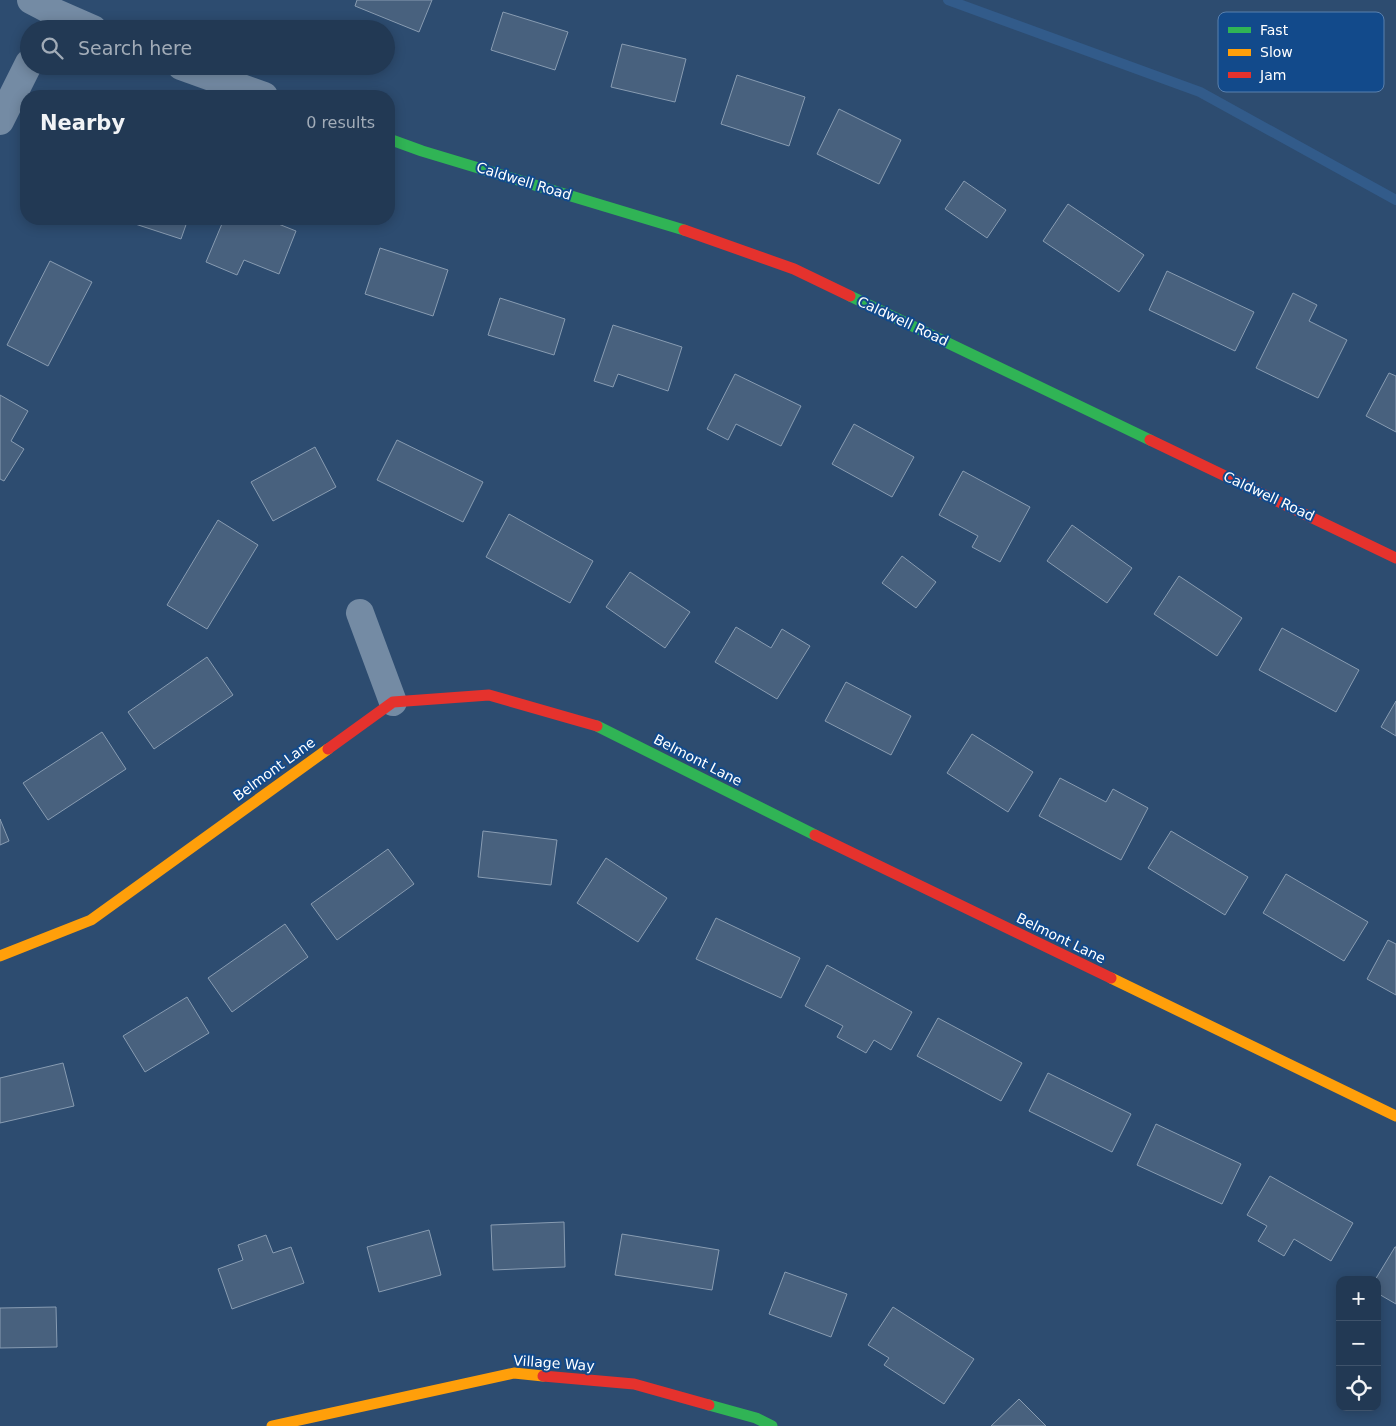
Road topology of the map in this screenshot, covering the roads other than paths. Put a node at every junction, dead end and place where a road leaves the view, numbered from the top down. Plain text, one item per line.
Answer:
1 (43, 14) edge
2 (63, 20) edge
3 (23, 75) edge
4 (206, 75) edge
5 (247, 90) edge
6 (0, 121) edge
7 (395, 141) edge
8 (1396, 558) edge
9 (360, 614) dead end
10 (393, 702) junction
11 (0, 956) edge
12 (1396, 1116) edge
13 (272, 1426) edge
14 (772, 1426) edge

1 - 2 street
3 - 6 street
4 - 5 street
7 - 8 street, Caldwell Road
9 - 10 street
10 - 11 street, Belmont Lane
10 - 12 street, Belmont Lane
13 - 14 street, Village Way

